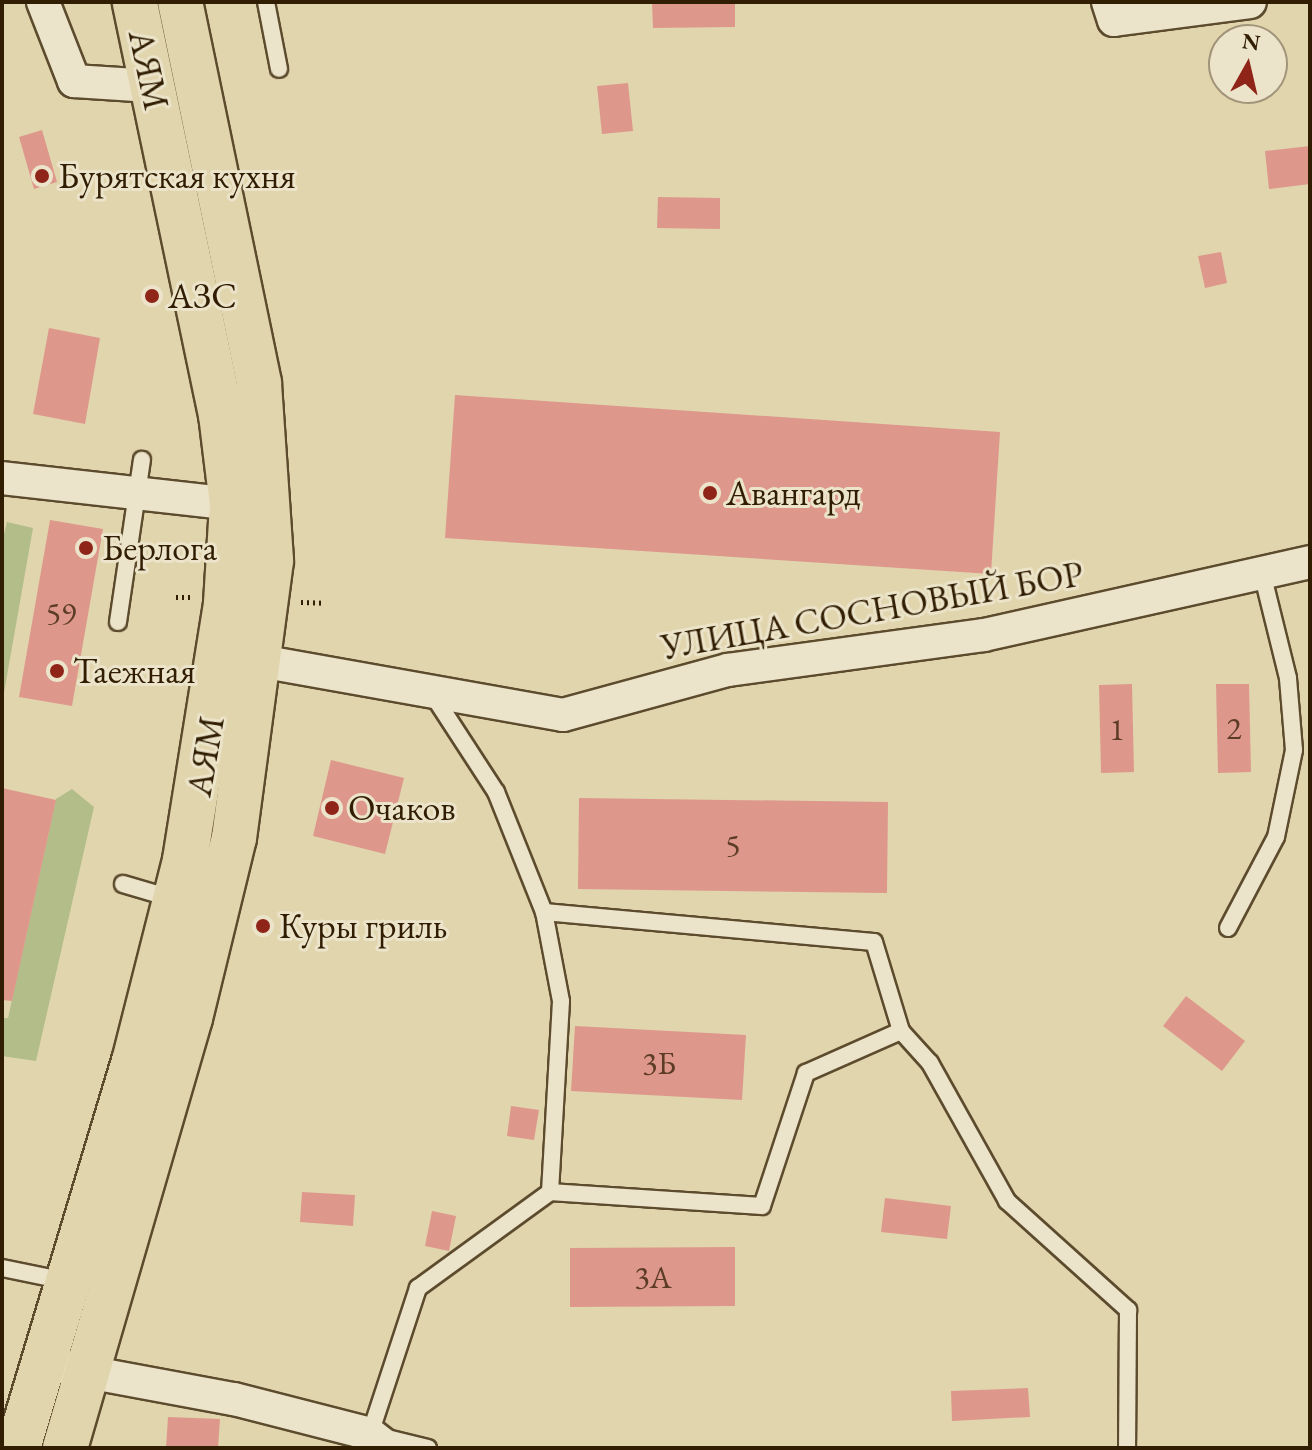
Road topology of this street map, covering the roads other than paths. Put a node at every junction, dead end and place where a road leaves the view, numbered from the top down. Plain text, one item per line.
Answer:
1 (43, 2) edge
2 (135, 2) edge
3 (180, 2) edge
4 (266, 2) edge
5 (1108, 2) edge
6 (1250, 2) edge
7 (279, 69) dead end
8 (151, 86) junction
9 (142, 460) dead end
10 (2, 478) edge
11 (137, 495) junction
12 (232, 504) junction
13 (1310, 562) edge
14 (1262, 573) junction
15 (118, 622) dead end
16 (260, 661) junction
17 (428, 687) junction
18 (123, 884) dead end
19 (175, 899) junction
20 (544, 912) junction
21 (1228, 928) dead end
22 (901, 1031) junction
23 (550, 1192) junction
24 (2, 1268) edge
25 (67, 1281) junction
26 (43, 1364) junction
27 (87, 1372) junction
28 (379, 1441) edge
29 (18, 1448) edge
30 (65, 1448) edge
31 (428, 1448) edge
32 (1127, 1448) edge

1 - 8 street
2 - 8 highway, АЯМ
3 - 16 highway, АЯМ
4 - 7 lane
5 - 6 street
8 - 12 highway, АЯМ
9 - 11 lane
10 - 11 street
11 - 12 street
11 - 15 lane
12 - 19 highway, АЯМ
13 - 14 street, УЛИЦА СОСНОВЫЙ БОР
14 - 17 street, УЛИЦА СОСНОВЫЙ БОР
14 - 21 lane
16 - 17 street, УЛИЦА СОСНОВЫЙ БОР
16 - 27 highway, АЯМ
17 - 20 lane
18 - 19 lane
19 - 25 highway, АЯМ
20 - 22 lane
20 - 23 lane
22 - 23 lane
22 - 32 lane
23 - 28 lane
24 - 25 lane
25 - 26 highway, АЯМ
26 - 27 street
26 - 29 highway, АЯМ
27 - 28 street
27 - 30 highway, АЯМ
28 - 31 lane

